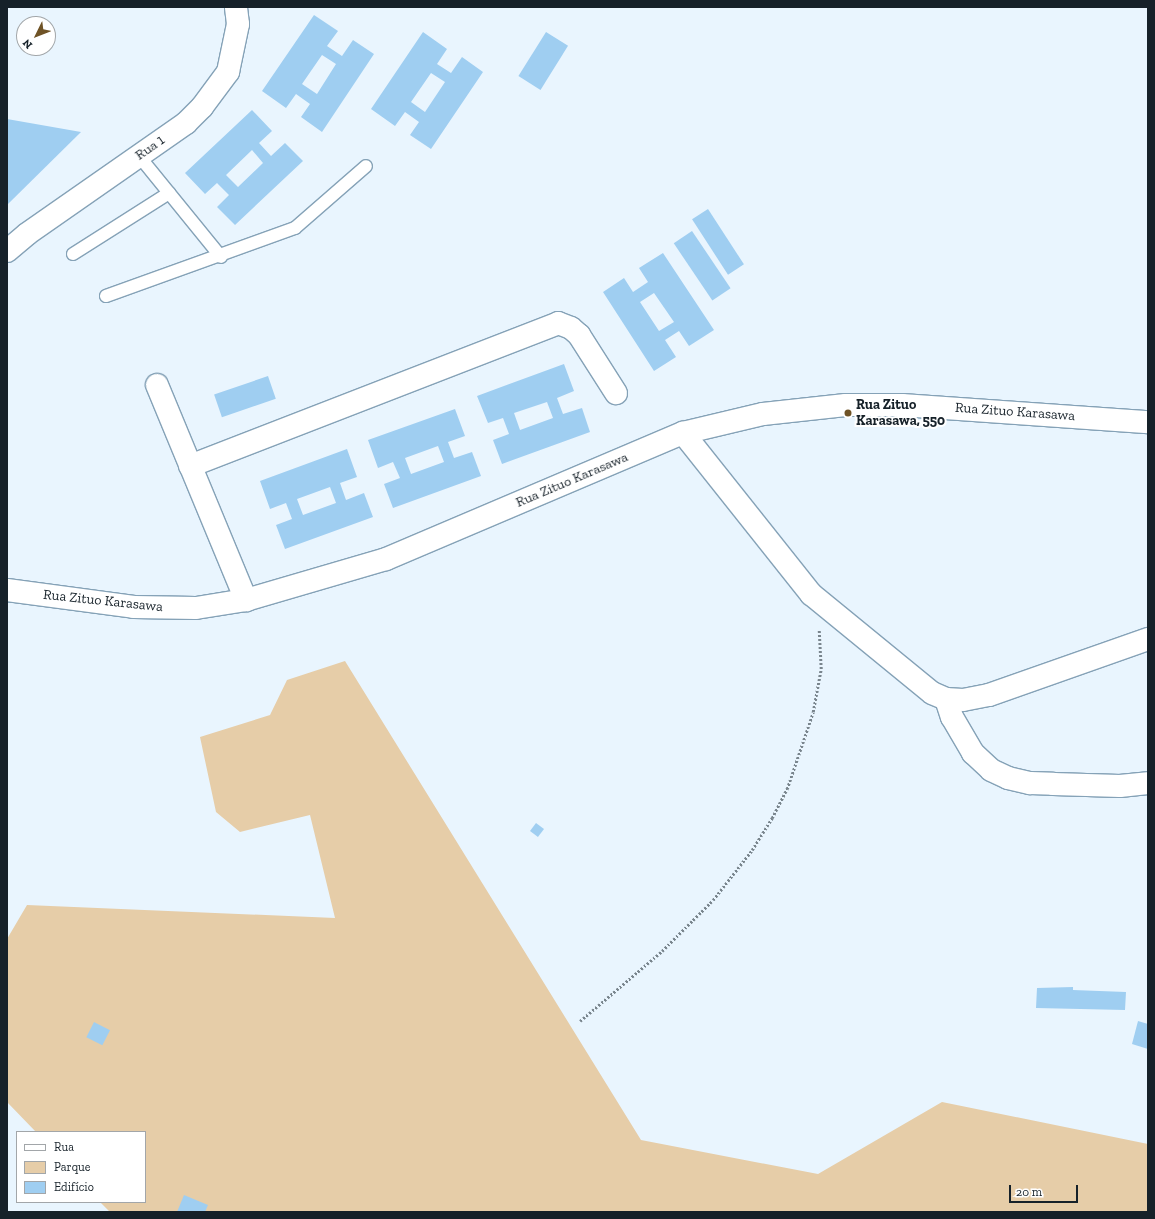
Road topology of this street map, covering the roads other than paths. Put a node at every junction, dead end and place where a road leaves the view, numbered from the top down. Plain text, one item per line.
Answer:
1 (236, 7) edge
2 (139, 156) junction
3 (366, 166) dead end
4 (169, 193) junction
5 (7, 251) edge
6 (73, 254) dead end
7 (221, 257) junction
8 (106, 296) dead end
9 (156, 385) dead end
10 (616, 393) dead end
11 (1148, 422) edge
12 (683, 433) junction
13 (190, 466) junction
14 (7, 590) edge
15 (246, 600) junction
16 (1148, 639) edge
17 (946, 699) junction
18 (1148, 783) edge

1 - 2 street, Rua 1
2 - 4 lane
2 - 5 street, Rua 1
3 - 7 lane
4 - 6 lane
4 - 7 lane
7 - 8 lane
9 - 13 street
10 - 13 street
11 - 12 street, Rua Zituo Karasawa
12 - 15 street, Rua Zituo Karasawa
12 - 17 street
13 - 15 street
14 - 15 street, Rua Zituo Karasawa
16 - 17 street
17 - 18 street

